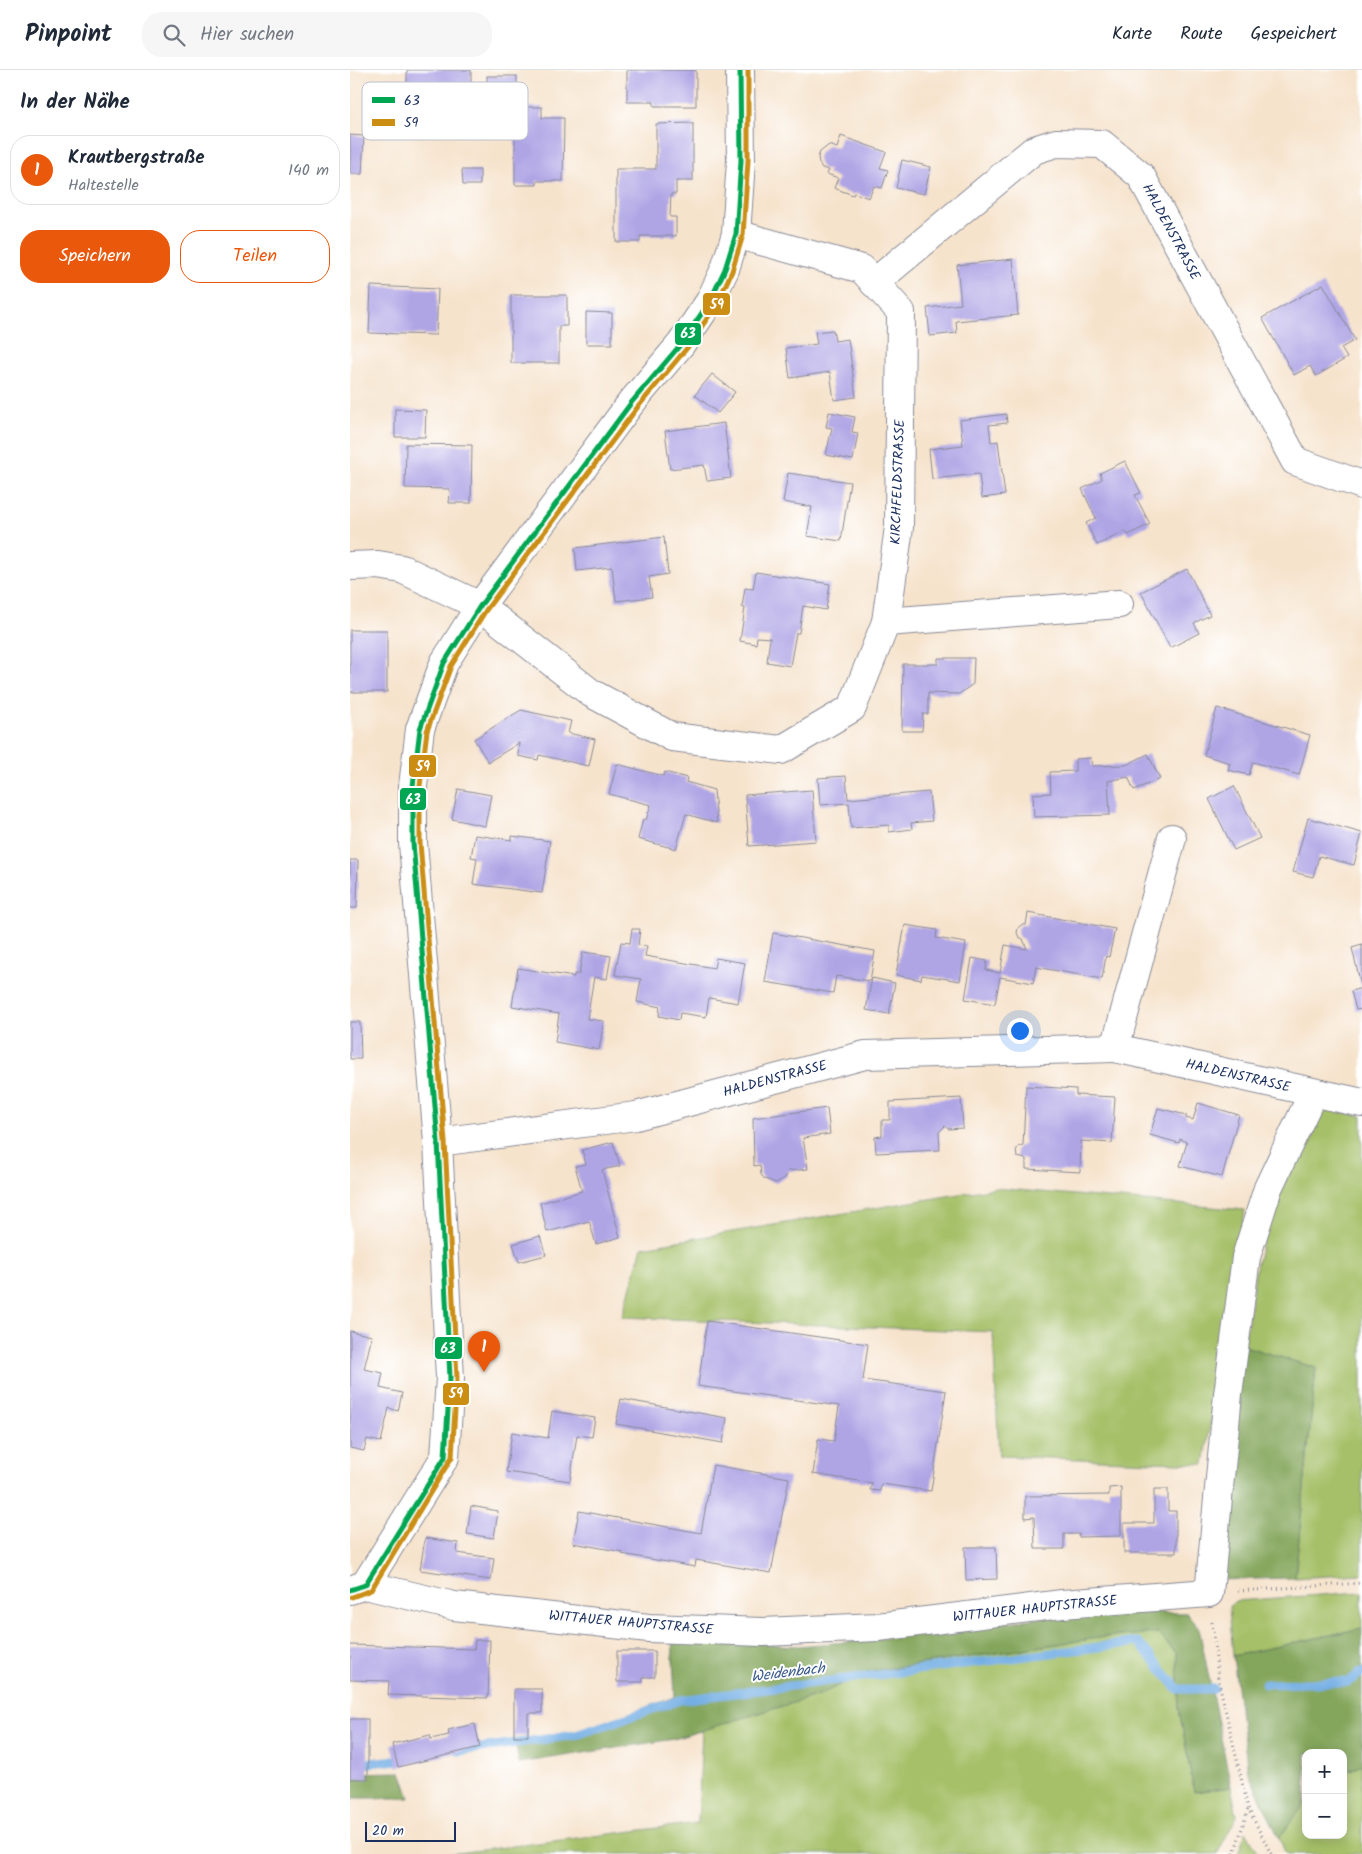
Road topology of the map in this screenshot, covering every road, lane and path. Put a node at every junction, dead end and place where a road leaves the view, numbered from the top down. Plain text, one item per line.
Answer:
1 (740, 70) edge
2 (736, 234) junction
3 (874, 283) junction
4 (1362, 485) edge
5 (350, 564) edge
6 (1119, 604) dead end
7 (480, 606) junction
8 (886, 622) junction
9 (1172, 838) dead end
10 (1115, 1048) junction
11 (1313, 1093) junction
12 (1362, 1102) edge
13 (438, 1142) junction
14 (1362, 1583) edge
15 (358, 1587) edge
16 (1209, 1592) junction
17 (1248, 1808) junction
18 (1234, 1854) edge
19 (1271, 1854) edge

1 - 2 street
2 - 3 street, KIRCHFELDSTRASSE
2 - 7 street
3 - 4 street, HALDENSTRASSE
3 - 8 street, KIRCHFELDSTRASSE
5 - 7 street, KIRCHFELDSTRASSE
6 - 8 street
7 - 8 street, KIRCHFELDSTRASSE
7 - 13 street
9 - 10 street
10 - 11 street, HALDENSTRASSE
10 - 13 street, HALDENSTRASSE
11 - 12 street, HALDENSTRASSE
11 - 16 street
13 - 15 street
14 - 16 path
15 - 16 street, WITTAUER HAUPTSTRASSE
16 - 17 path
17 - 18 path
17 - 19 path

